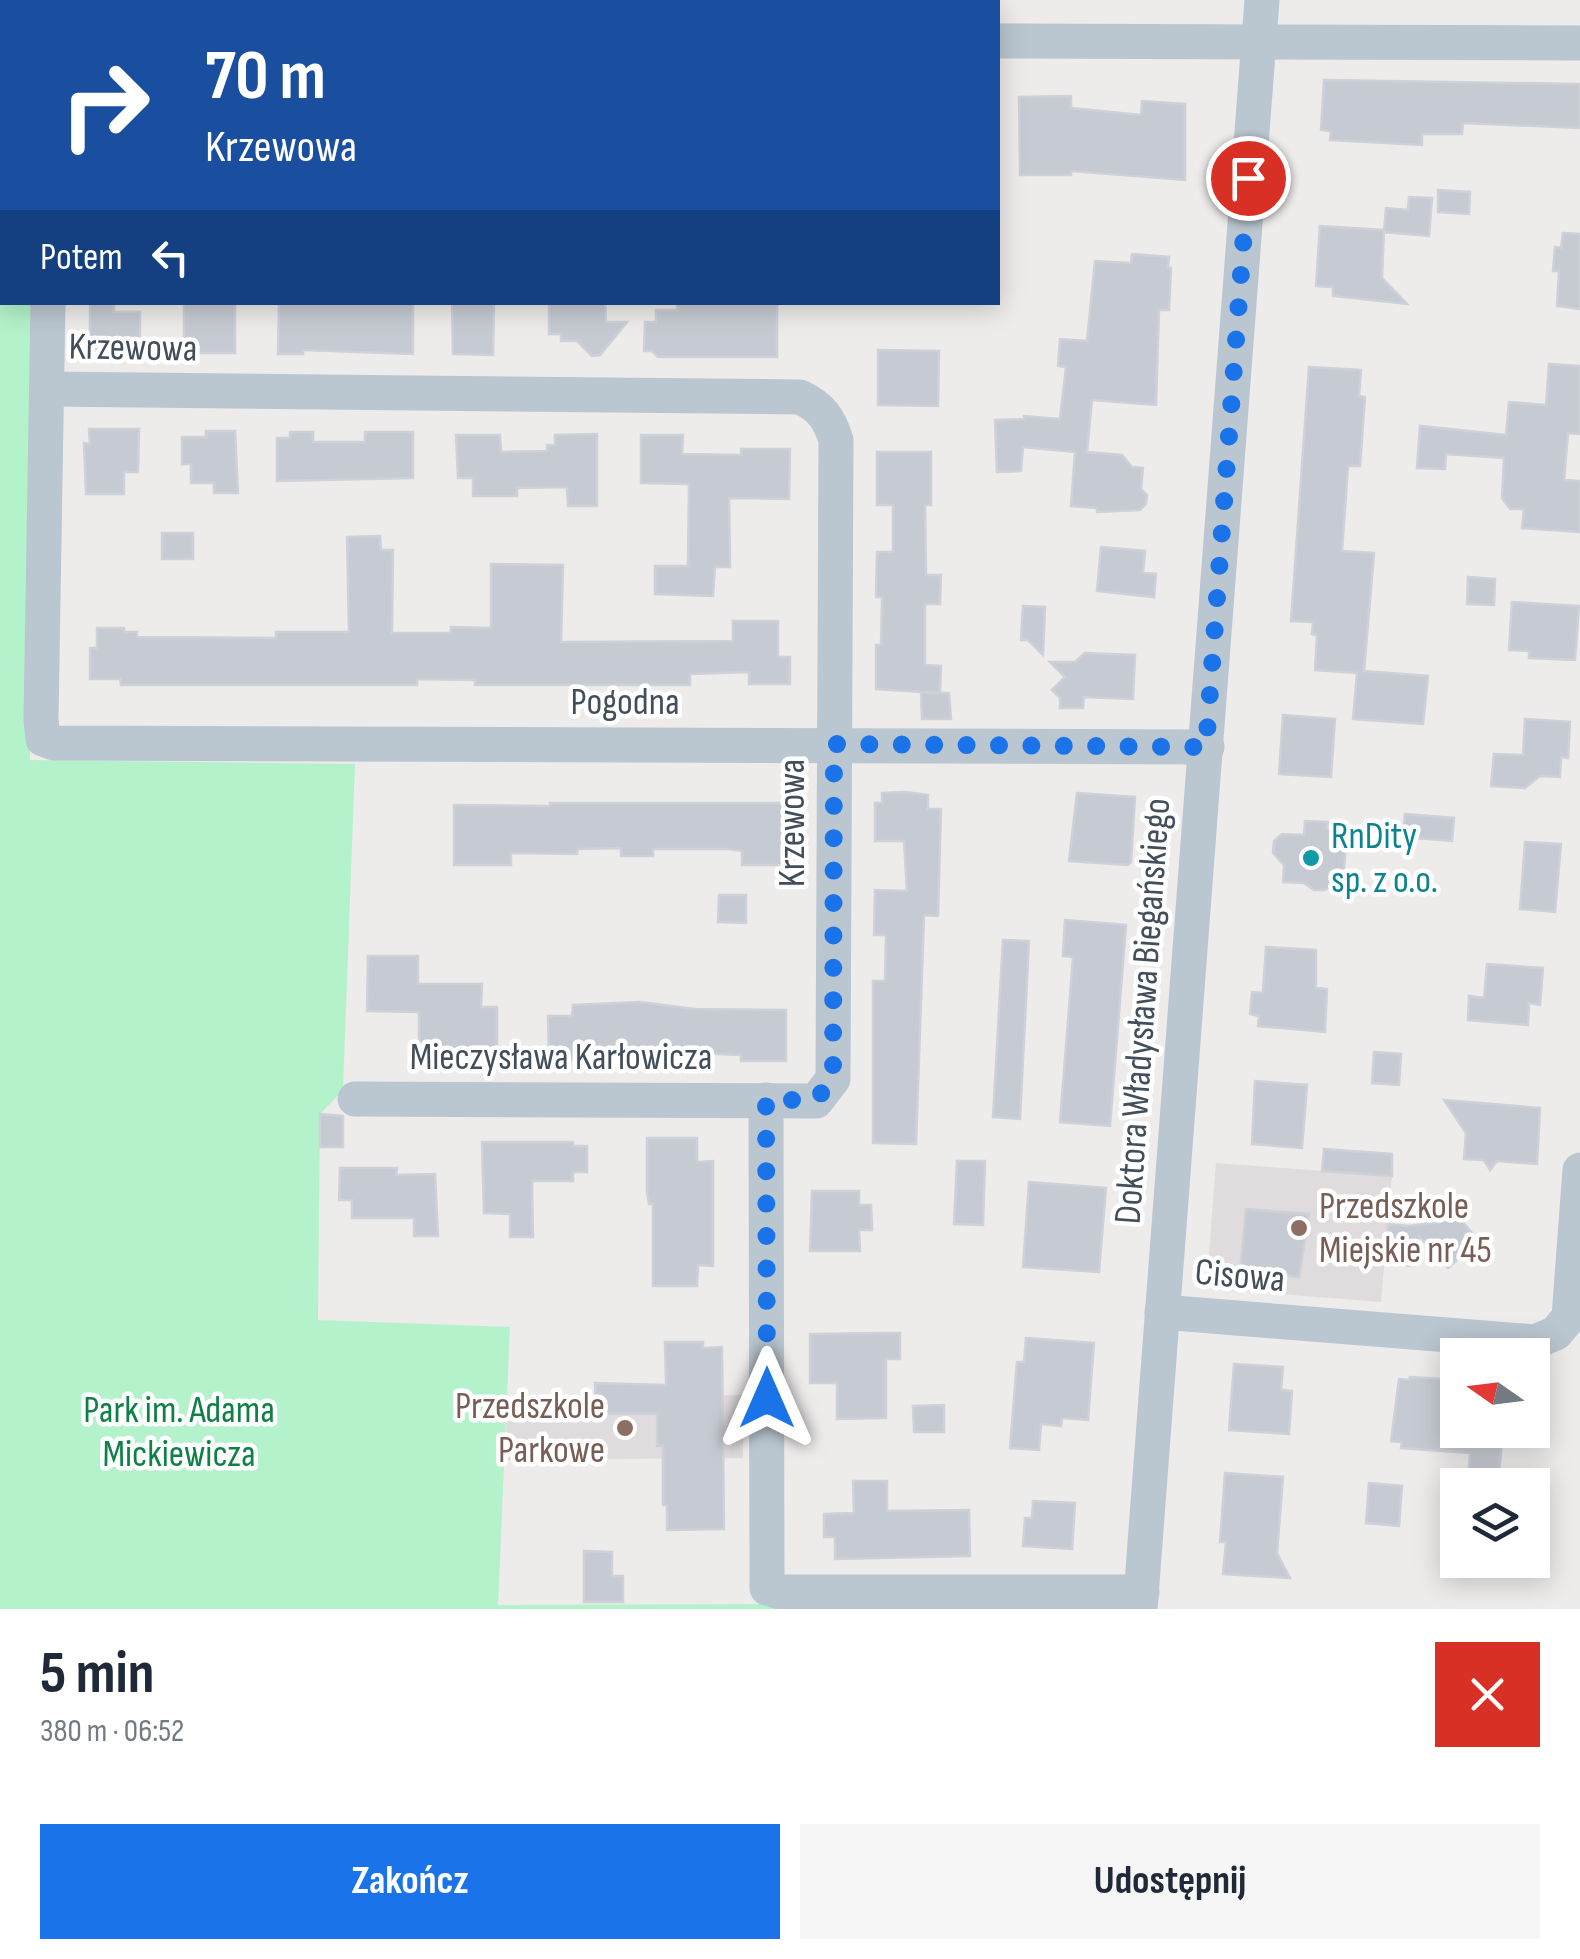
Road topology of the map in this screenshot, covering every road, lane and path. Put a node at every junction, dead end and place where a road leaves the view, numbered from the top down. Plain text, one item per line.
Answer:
1 (1262, 0) edge
2 (1000, 41) edge
3 (1259, 42) junction
4 (1580, 43) edge
5 (48, 305) edge
6 (48, 389) junction
7 (834, 744) junction
8 (1206, 747) junction
9 (355, 1099) dead end
10 (766, 1100) junction
11 (1580, 1170) edge
12 (1578, 1226) edge
13 (1162, 1312) junction
14 (1141, 1601) edge

1 - 3 street, Doktora Władysława Biegańskiego
2 - 3 street
3 - 4 street
3 - 8 street, Doktora Władysława Biegańskiego
5 - 6 street
6 - 7 street, Krzewowa
6 - 7 street, Pogodna
7 - 8 street, Pogodna
7 - 10 street, Krzewowa
8 - 13 street, Doktora Władysława Biegańskiego
9 - 10 street, Mieczysława Karłowicza
10 - 14 street
11 - 12 street, Cisowa
12 - 13 street, Cisowa
13 - 14 street, Doktora Władysława Biegańskiego

